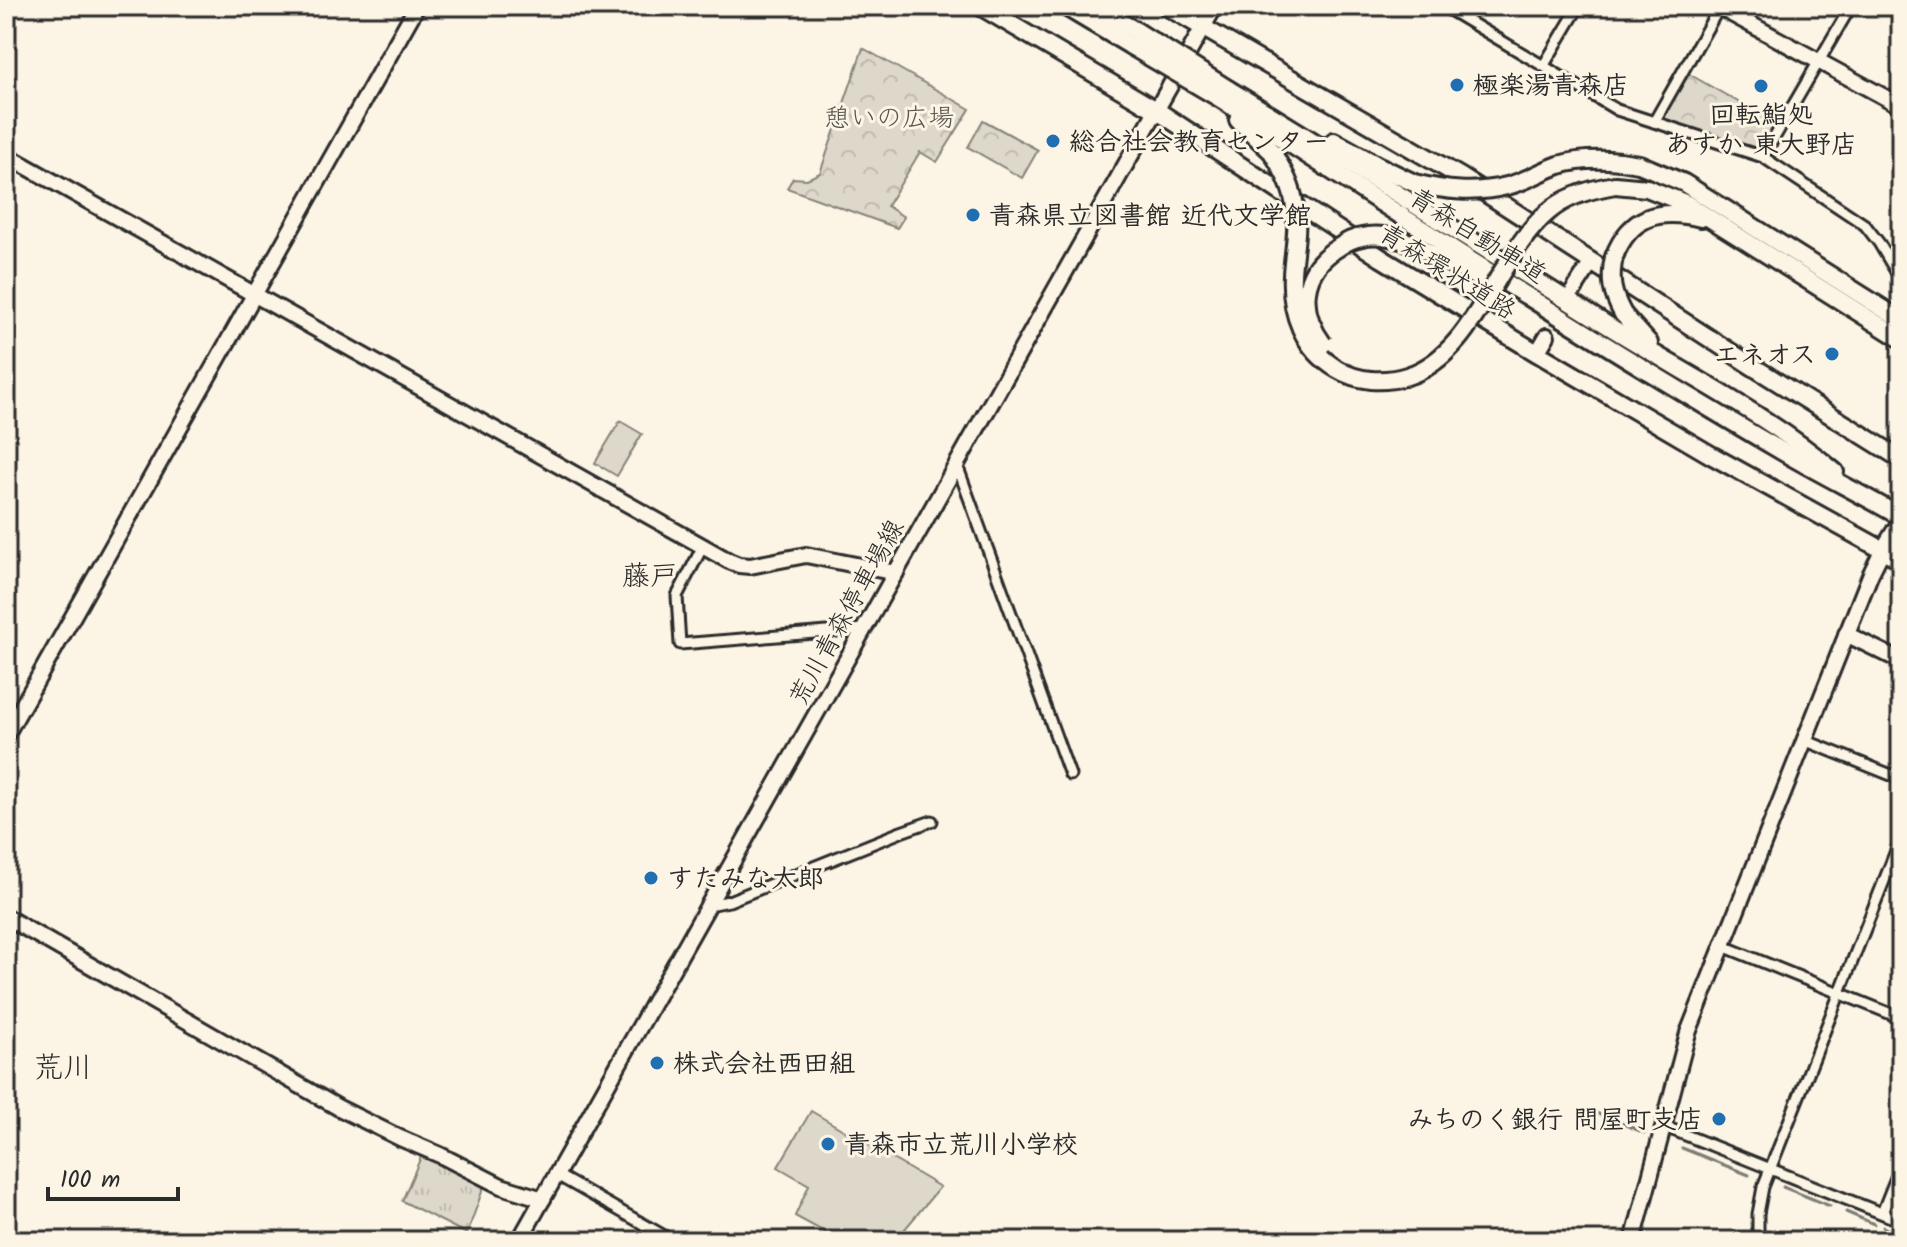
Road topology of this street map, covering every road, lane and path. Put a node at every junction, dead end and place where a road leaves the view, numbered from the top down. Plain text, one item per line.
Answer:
1 (417, 6) edge
2 (980, 6) edge
3 (1064, 6) edge
4 (1092, 6) edge
5 (1166, 6) edge
6 (1215, 6) edge
7 (1443, 6) edge
8 (1579, 6) edge
9 (1719, 6) edge
10 (1851, 6) edge
11 (1203, 27) junction
12 (1140, 39) junction
13 (1818, 62) junction
14 (1544, 65) junction
15 (1224, 94) junction
16 (1901, 106) edge
17 (1156, 110) junction
18 (1654, 122) junction
19 (6, 155) edge
20 (1763, 157) junction
21 (1617, 174) junction
22 (1710, 220) junction
23 (1592, 262) junction
24 (1901, 280) edge
25 (1574, 290) dead end
26 (255, 294) junction
27 (1901, 320) edge
28 (1547, 336) dead end
29 (1901, 339) edge
30 (1537, 353) junction
31 (1667, 372) junction
32 (1901, 459) edge
33 (957, 465) junction
34 (1901, 519) edge
35 (703, 546) junction
36 (1883, 549) junction
37 (1901, 560) edge
38 (896, 573) junction
39 (864, 629) junction
40 (1846, 634) junction
41 (1901, 661) edge
42 (6, 735) edge
43 (1804, 740) junction
44 (1070, 775) dead end
45 (1901, 779) edge
46 (932, 821) dead end
47 (1901, 838) edge
48 (709, 905) junction
49 (6, 917) edge
50 (1723, 946) junction
51 (1839, 994) junction
52 (1901, 1018) edge
53 (1663, 1126) junction
54 (1901, 1165) edge
55 (1770, 1169) junction
56 (557, 1175) junction
57 (543, 1199) junction
58 (1882, 1213) junction
59 (1901, 1221) edge
60 (519, 1241) edge
61 (673, 1241) edge
62 (1633, 1241) edge
63 (1758, 1241) edge

1 - 26 street
2 - 17 highway, 青森環状道路
3 - 12 highway, 青森自動車道
4 - 12 highway, 青森自動車道
5 - 11 highway
6 - 11 street, 荒川青森停車場線
7 - 14 street
8 - 14 street
9 - 13 street
9 - 18 street
10 - 13 street
11 - 17 street, 荒川青森停車場線
11 - 23 highway
12 - 15 highway, 青森自動車道, bridge
12 - 15 highway, 青森自動車道, bridge
13 - 16 street
13 - 20 street
14 - 18 street
15 - 21 highway, bridge
15 - 21 highway, bridge
15 - 31 highway, 青森自動車道
17 - 30 highway, 青森環状道路
17 - 33 street, 荒川青森停車場線
18 - 20 street
19 - 26 street
20 - 24 street
21 - 22 highway
21 - 27 highway
21 - 31 highway, bridge
22 - 29 highway
22 - 31 highway, bridge
23 - 25 street
23 - 32 highway
26 - 35 street
26 - 42 street
28 - 30 street
30 - 36 highway, 青森環状道路
31 - 34 highway, 青森自動車道
33 - 38 street, 荒川青森停車場線
33 - 44 street
34 - 36 street
35 - 38 street
35 - 39 street
36 - 37 highway, 青森環状道路
36 - 40 street
38 - 39 street, 荒川青森停車場線
39 - 48 street, 荒川青森停車場線
40 - 41 street
40 - 43 street
43 - 45 street
43 - 50 street
46 - 48 street
47 - 51 street
48 - 56 street, 荒川青森停車場線
49 - 57 street
50 - 51 street
50 - 53 street
51 - 52 street
51 - 55 street
53 - 55 street
53 - 62 street
54 - 58 street
55 - 58 street
55 - 63 street
56 - 57 street, 荒川青森停車場線
56 - 61 street
57 - 60 street, 荒川青森停車場線
58 - 59 street

